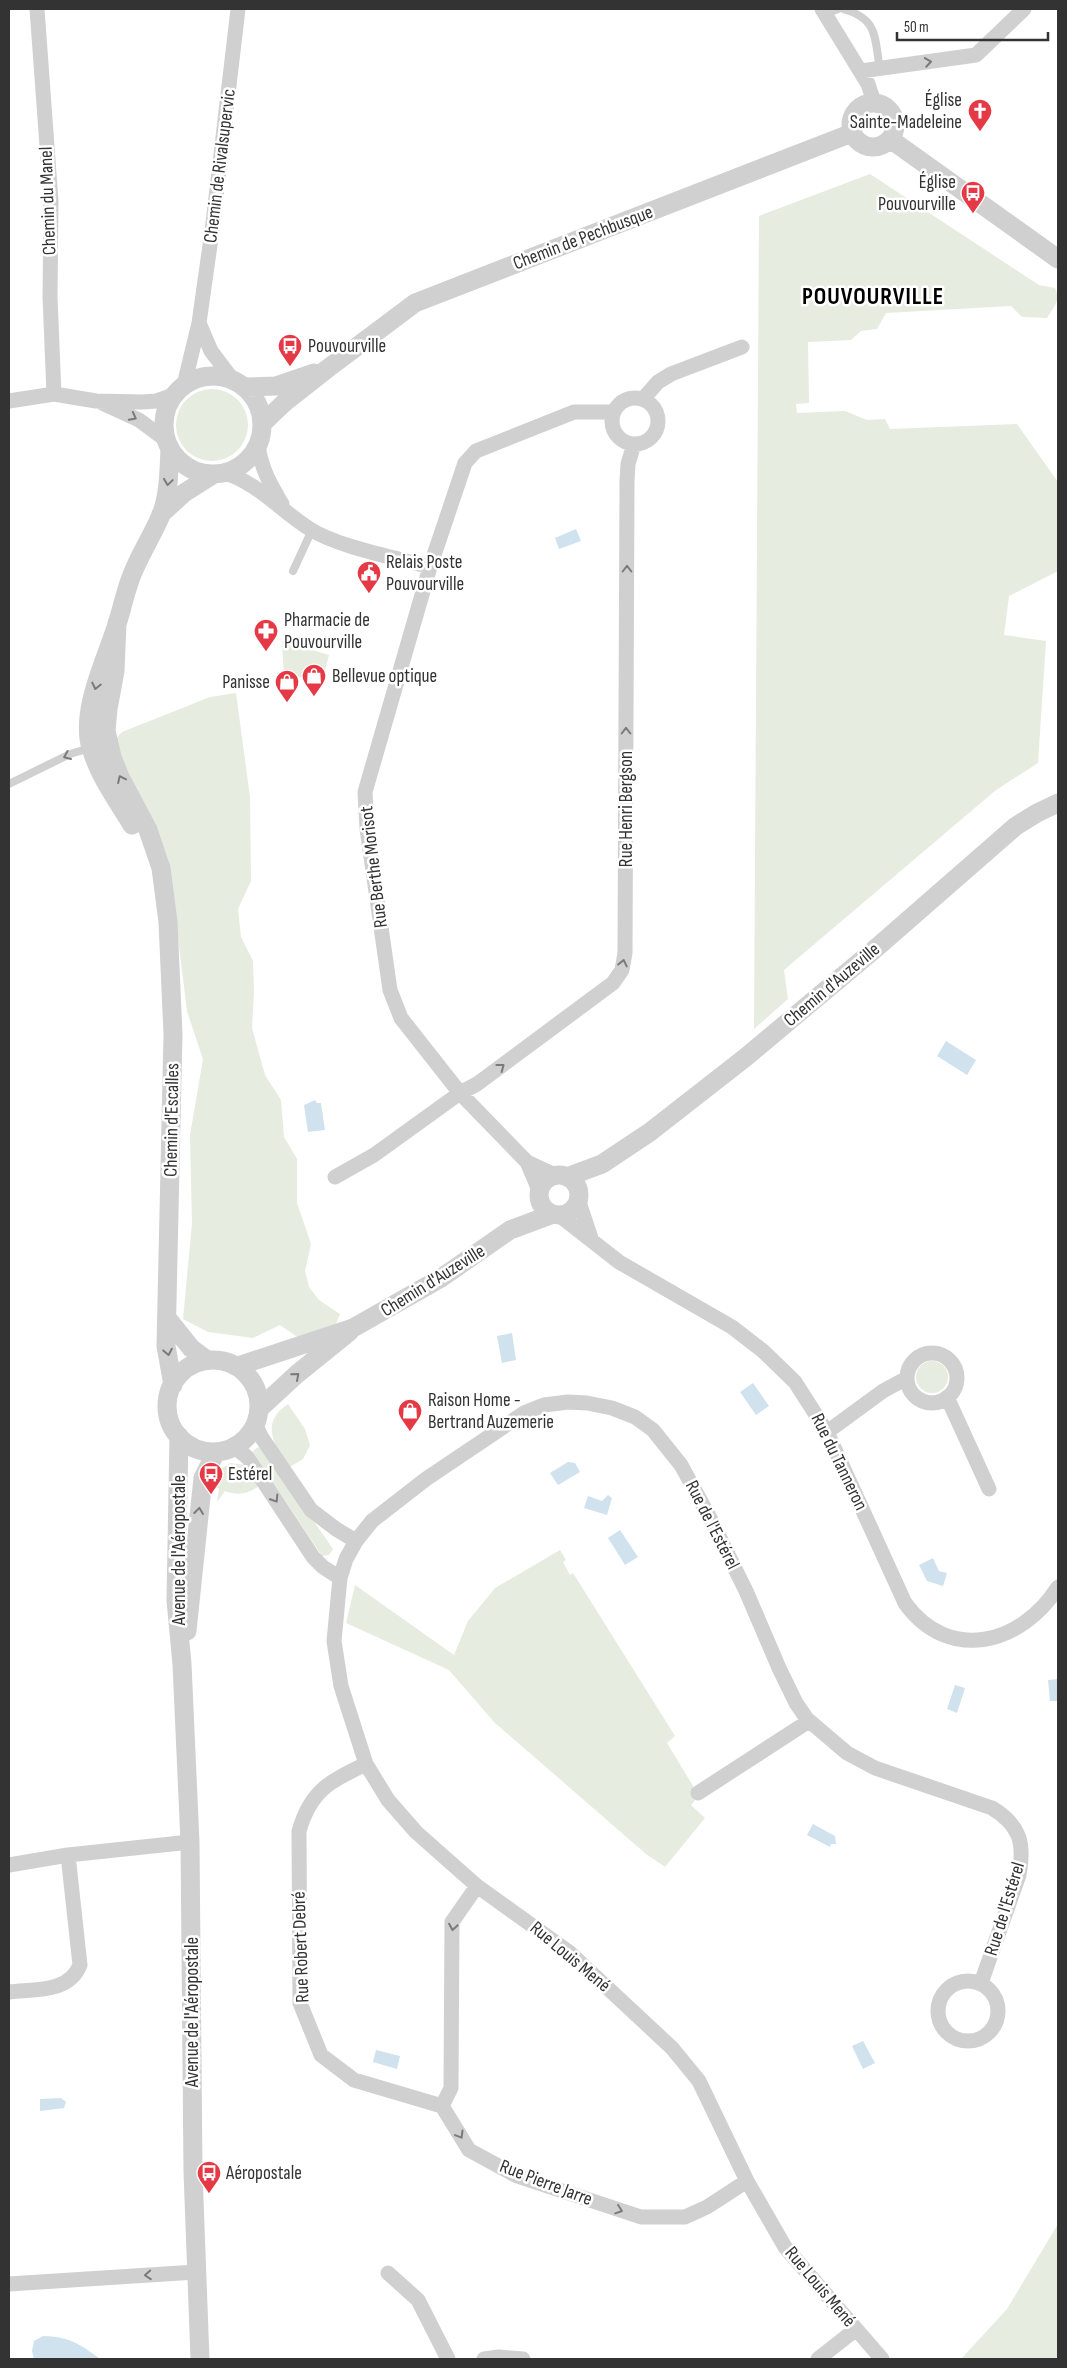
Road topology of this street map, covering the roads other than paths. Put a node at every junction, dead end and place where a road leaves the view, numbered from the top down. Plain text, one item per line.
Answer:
1 (37, 9) edge
2 (238, 9) edge
3 (843, 9) edge
4 (1024, 9) edge
5 (828, 10) edge
6 (880, 69) junction
7 (861, 71) junction
8 (874, 102) junction
9 (852, 133) junction
10 (890, 139) junction
11 (1058, 259) edge
12 (199, 323) junction
13 (742, 347) dead end
14 (327, 369) junction
15 (239, 383) junction
16 (178, 390) junction
17 (54, 394) junction
18 (643, 399) junction
19 (9, 401) edge
20 (96, 401) junction
21 (614, 412) junction
22 (262, 423) junction
23 (168, 444) junction
24 (634, 444) junction
25 (258, 445) junction
26 (219, 474) junction
27 (286, 512) junction
28 (161, 514) junction
29 (312, 530) junction
30 (430, 567) junction
31 (293, 571) dead end
32 (117, 623) junction
33 (91, 747) junction
34 (112, 757) junction
35 (9, 784) edge
36 (1058, 803) edge
37 (168, 922) junction
38 (460, 1093) junction
39 (527, 1162) junction
40 (602, 1164) junction
41 (561, 1176) junction
42 (335, 1177) dead end
43 (539, 1194) junction
44 (578, 1197) junction
45 (556, 1214) junction
46 (510, 1230) junction
47 (592, 1238) junction
48 (167, 1318) junction
49 (353, 1328) junction
50 (207, 1360) junction
51 (238, 1366) junction
52 (907, 1378) junction
53 (173, 1385) junction
54 (947, 1397) junction
55 (257, 1417) junction
56 (827, 1432) junction
57 (179, 1436) junction
58 (236, 1447) junction
59 (216, 1452) junction
60 (989, 1489) dead end
61 (356, 1541) junction
62 (340, 1578) junction
63 (1058, 1587) edge
64 (182, 1664) junction
65 (809, 1721) junction
66 (366, 1764) junction
67 (698, 1793) dead end
68 (190, 1842) junction
69 (68, 1855) junction
70 (9, 1865) edge
71 (477, 1886) junction
72 (981, 1983) junction
73 (9, 1992) edge
74 (442, 2106) junction
75 (746, 2181) junction
76 (196, 2272) junction
77 (388, 2272) dead end
78 (9, 2284) edge
79 (855, 2330) junction
80 (200, 2359) edge
81 (448, 2359) edge
82 (484, 2359) edge
83 (523, 2359) edge
84 (818, 2359) edge
85 (882, 2359) edge

1 - 17 street, Chemin du Manel
2 - 12 street, Chemin de Rivalsupervic
3 - 6 lane
6 -> 4 street
5 - 7 street
6 - 7 street
7 - 8 street
8 - 9 street
8 - 10 street
9 - 10 street
9 - 14 street, Chemin de Pechbusque
10 - 11 street
12 - 15 street
12 - 16 street, Chemin de Rivalsupervic
13 - 18 street
14 - 15 street, Chemin de Pechbusque
14 - 22 street, Chemin de Pechbusque
15 - 16 street
15 - 22 street
16 - 20 street
16 - 23 street
17 - 19 street
17 - 20 street
18 - 21 street
18 - 24 street
20 -> 23 street
21 - 24 street
21 - 30 street
22 - 25 street
23 - 26 street
23 -> 28 street, Chemin d'Escalles
38 -> 24 street, Rue Henri Bergson
25 - 26 street
25 - 27 street
26 - 27 street
26 - 28 street, Chemin d'Escalles
27 - 29 street
28 - 32 street, Chemin d'Escalles
29 - 30 street
29 - 31 lane
30 - 38 street, Rue Berthe Morisot
32 -> 33 street, Chemin d'Escalles
32 - 34 street, Chemin d'Escalles
33 - 34 lane
33 -> 35 lane
33 - 37 street, Chemin d'Escalles
37 -> 34 street, Chemin d'Escalles
36 - 40 street, Chemin d'Auzeville
37 - 48 street, Chemin d'Escalles
38 - 39 street, Rue Berthe Morisot
38 - 42 street, Rue Henri Bergson
39 - 41 street, Rue Berthe Morisot
39 - 43 street, Rue Berthe Morisot
40 - 41 street, Chemin d'Auzeville
40 - 44 street, Chemin d'Auzeville
41 - 43 street, Chemin d'Auzeville
41 - 44 street
43 - 45 street
43 - 46 street, Chemin d'Auzeville
44 - 45 street, Chemin d'Auzeville
44 - 47 street, Rue du Tanneron
45 - 46 street, Chemin d'Auzeville
45 - 47 street, Rue du Tanneron
46 - 49 street, Chemin d'Auzeville
47 - 56 street, Rue du Tanneron
48 - 50 street
48 -> 53 street, Chemin d'Escalles
49 - 51 street, Chemin d'Auzeville
55 -> 49 street, Chemin d'Auzeville
50 - 51 street
50 - 53 street
51 - 55 street
52 - 54 street
52 - 54 street
52 - 56 street
53 - 57 street
54 - 60 street
55 - 58 street
55 - 61 street
56 - 63 street, Rue du Tanneron
57 - 59 street
57 - 64 street, Avenue de l'Aéropostale
58 - 59 street
58 -> 62 street
64 -> 59 street, Avenue de l'Aéropostale
61 - 62 street, Rue Louis Mené
61 - 65 street, Rue de l'Estérel
62 - 66 street, Rue Louis Mené
64 - 68 street, Avenue de l'Aéropostale
65 - 67 street
65 - 72 street, Rue de l'Estérel
66 - 71 street, Rue Louis Mené
66 - 74 street, Rue Robert Debré
68 - 69 street
68 - 76 street, Avenue de l'Aéropostale
69 - 70 street
69 - 73 street
71 -> 74 street
71 - 75 street, Rue Louis Mené
72 - 72 street
74 -> 75 street, Rue Pierre Jarre
75 - 79 street, Rue Louis Mené
76 -> 78 street
76 - 80 street, Avenue de l'Aéropostale
77 - 81 street
79 - 84 street
79 - 85 street, Rue Louis Mené
82 - 83 street

